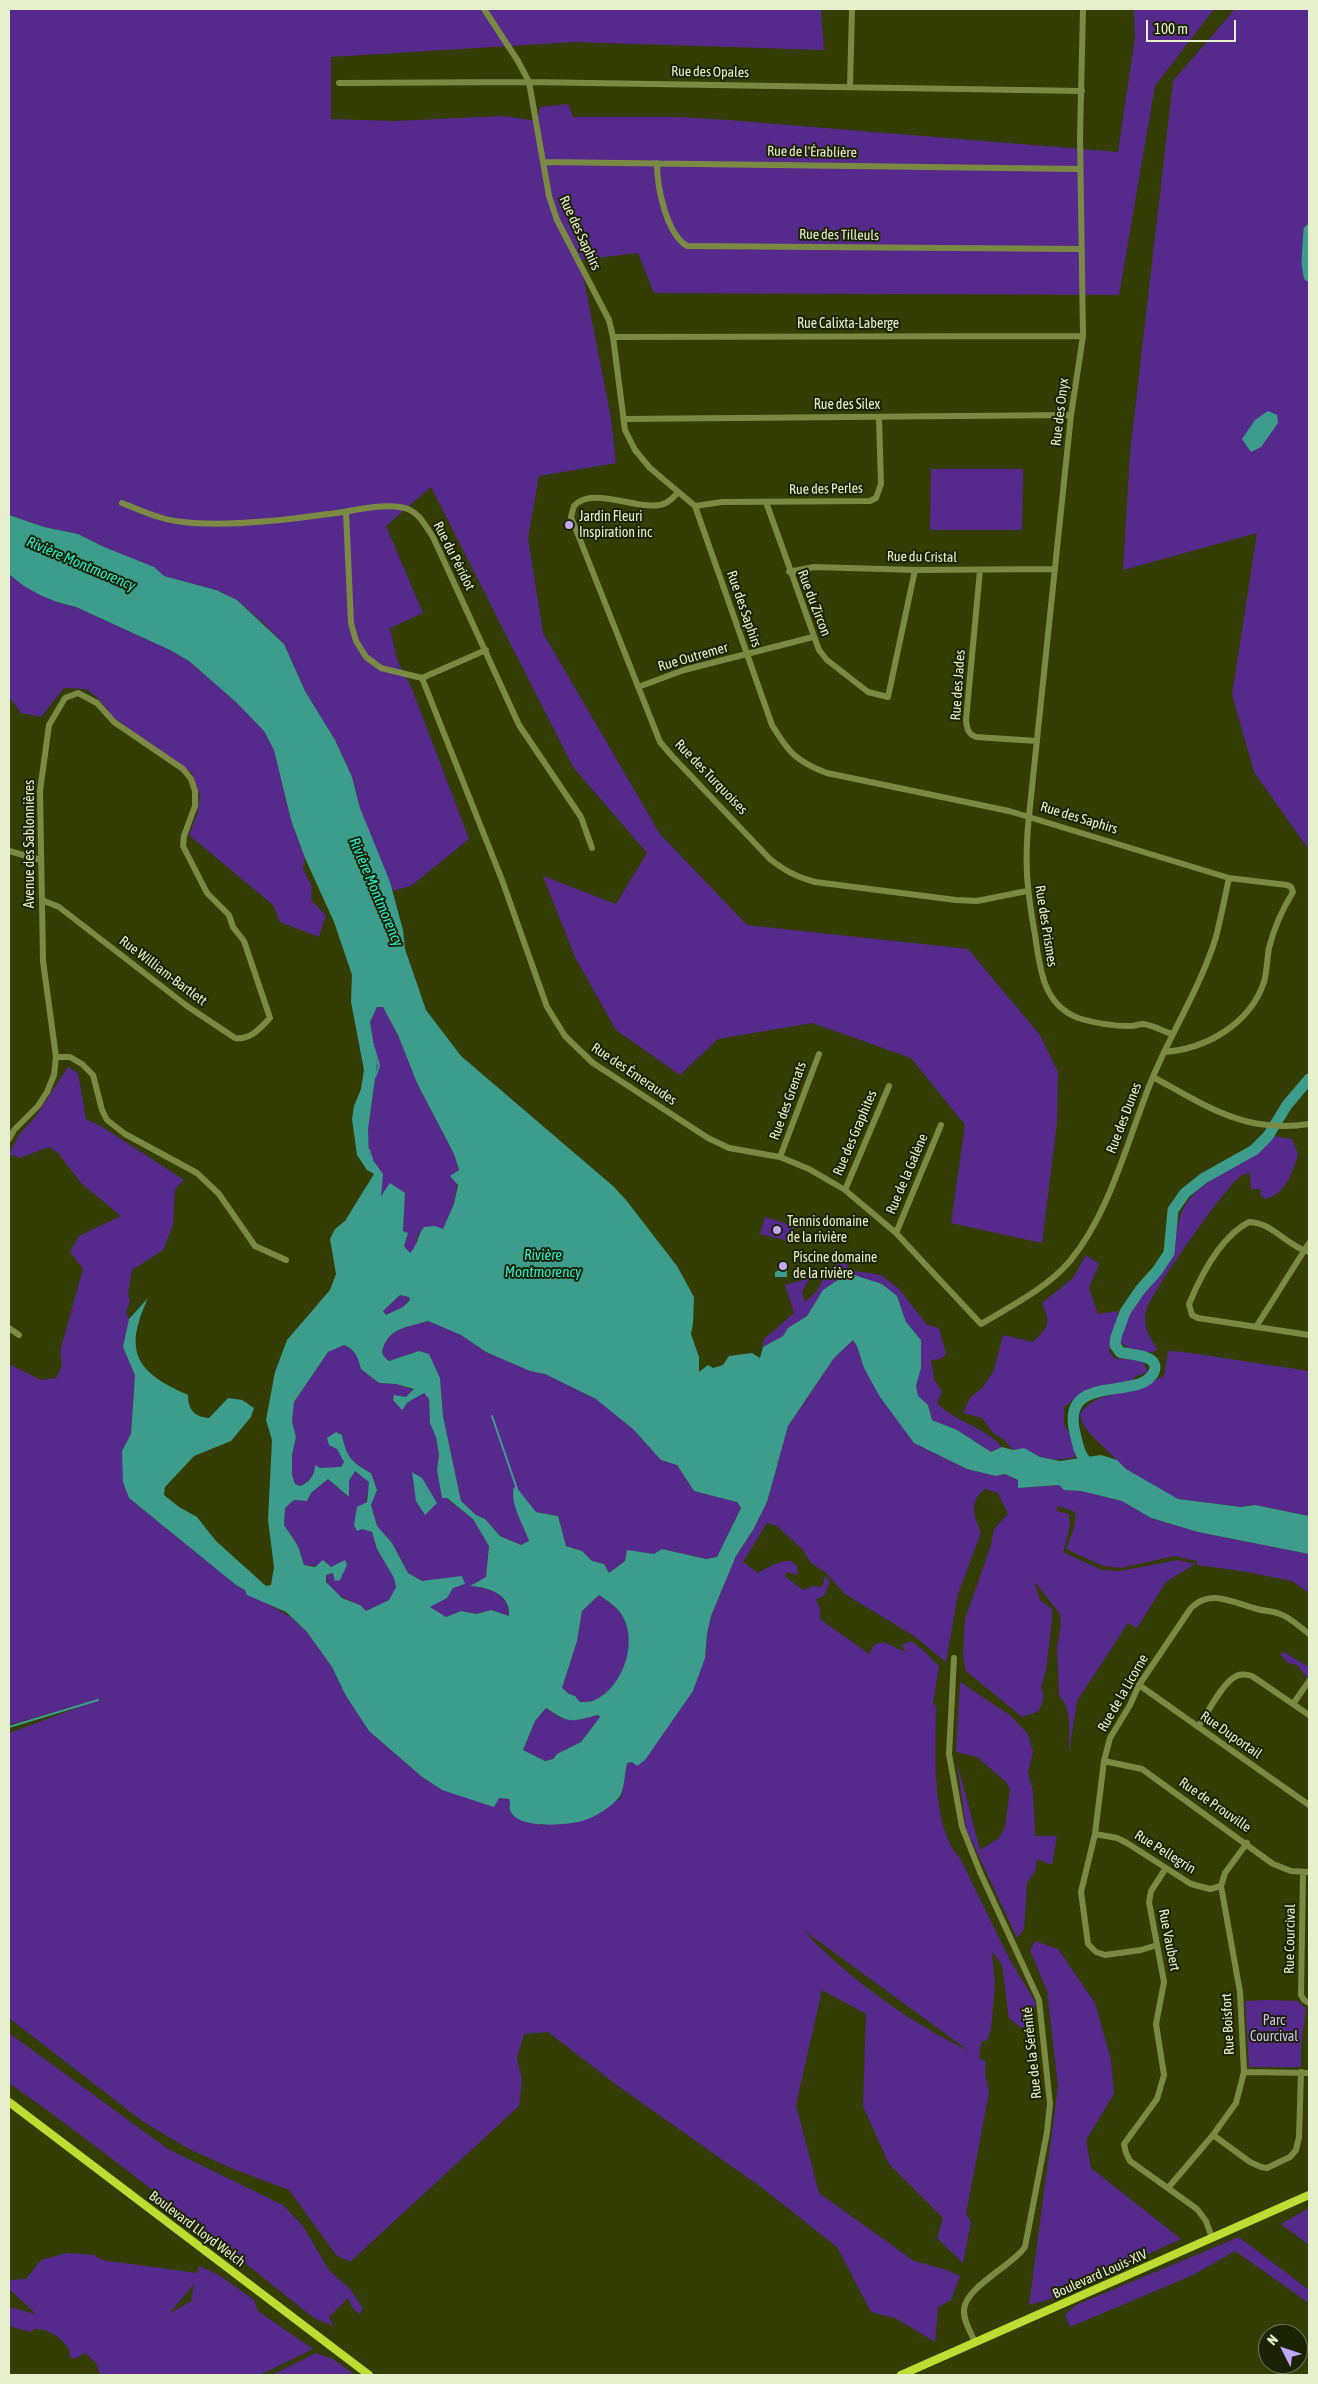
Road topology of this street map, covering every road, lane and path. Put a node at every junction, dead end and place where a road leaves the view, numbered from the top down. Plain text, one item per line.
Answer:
1 (484, 9) edge
2 (852, 9) edge
3 (1083, 9) edge
4 (529, 82) junction
5 (339, 83) dead end
6 (850, 86) junction
7 (1082, 91) junction
8 (543, 162) junction
9 (656, 163) junction
10 (1080, 169) junction
11 (1082, 250) junction
12 (613, 336) junction
13 (1083, 336) junction
14 (1071, 415) junction
15 (879, 418) junction
16 (624, 419) junction
17 (678, 492) junction
18 (766, 502) junction
19 (122, 503) dead end
20 (695, 506) junction
21 (346, 512) junction
22 (1055, 569) junction
23 (915, 570) junction
24 (980, 570) junction
25 (789, 572) junction
26 (813, 637) junction
27 (486, 650) junction
28 (747, 654) junction
29 (422, 678) junction
30 (638, 687) junction
31 (1037, 741) junction
32 (1029, 816) junction
33 (592, 848) dead end
34 (9, 851) edge
35 (41, 860) junction
36 (1229, 878) junction
37 (1027, 891) junction
38 (42, 900) junction
39 (270, 1018) joint
40 (1172, 1034) junction
41 (1164, 1052) junction
42 (818, 1054) dead end
43 (56, 1057) junction
44 (1153, 1077) junction
45 (889, 1086) dead end
46 (1309, 1124) edge
47 (941, 1125) dead end
48 (9, 1139) edge
49 (780, 1157) junction
50 (845, 1190) junction
51 (896, 1233) junction
52 (1309, 1243) edge
53 (1308, 1251) edge
54 (286, 1260) dead end
55 (980, 1324) joint
56 (1256, 1326) junction
57 (9, 1328) edge
58 (19, 1334) dead end
59 (1309, 1335) edge
60 (1309, 1634) edge
61 (954, 1658) dead end
62 (1309, 1681) edge
63 (1139, 1685) junction
64 (1293, 1704) junction
65 (1309, 1715) edge
66 (1198, 1727) junction
67 (1104, 1761) junction
68 (1309, 1805) edge
69 (1095, 1834) junction
70 (1247, 1843) junction
71 (1166, 1868) junction
72 (1306, 1872) edge
73 (1221, 1886) junction
74 (1306, 1936) edge
75 (1157, 1945) junction
76 (1309, 2002) edge
77 (1244, 2072) junction
78 (1301, 2072) junction
79 (1309, 2073) edge
80 (9, 2102) edge
81 (1213, 2135) junction
82 (1168, 2188) junction
83 (1309, 2195) edge
84 (1212, 2238) junction
85 (975, 2342) junction
86 (369, 2375) edge
87 (901, 2375) edge

1 - 4 street, Rue des Saphirs
2 - 6 street
3 - 7 street, Rue des Onyx
4 - 5 street, Rue des Opales
4 - 6 street, Rue des Opales
4 - 8 street, Rue des Saphirs
6 - 7 street, Rue des Opales
7 - 10 street, Rue des Onyx
8 - 9 street, Rue de l'Érablière
8 - 12 street, Rue des Saphirs
9 - 10 street, Rue de l'Érablière
9 - 11 street, Rue des Tilleuls
10 - 11 street, Rue des Onyx
11 - 13 street, Rue des Onyx
12 - 13 street, Rue Calixta-Laberge
12 - 16 street, Rue des Saphirs
13 - 14 street, Rue des Onyx
14 - 15 street, Rue des Silex
14 - 22 street, Rue des Onyx
15 - 16 street, Rue des Silex
15 - 18 street, Rue des Perles
16 - 17 street, Rue des Saphirs
17 - 20 street, Rue des Saphirs
17 - 30 street, Rue des Turquoises
18 - 20 street, Rue des Perles
18 - 25 street, Rue du Zircon
19 - 21 street, Rue du Péridot
20 - 28 street, Rue des Saphirs
21 - 27 street, Rue du Péridot
21 - 29 street
22 - 24 street, Rue du Cristal
22 - 31 street, Rue des Onyx
23 - 24 street, Rue du Cristal
23 - 25 street, Rue du Cristal
23 - 26 street, Rue du Zircon
24 - 31 street, Rue des Jades
25 - 26 street, Rue du Zircon
26 - 28 street, Rue Outremer
27 - 29 street
27 - 33 street, Rue du Péridot
28 - 30 street, Rue Outremer
28 - 32 street, Rue des Saphirs
29 - 49 street, Rue des Émeraudes
30 - 37 street, Rue des Turquoises
31 - 32 street, Rue des Onyx
32 - 36 street, Rue des Saphirs
32 - 37 street, Rue des Prismes
34 - 35 street
35 - 38 street, Avenue des Sablonnières
35 - 39 street, Avenue des Sablonnières
36 - 40 street, Rue des Dunes
36 - 41 street, Rue des Saphirs
37 - 40 street, Rue des Prismes
38 - 39 street, Rue William-Bartlett
38 - 43 street, Avenue des Sablonnières
40 - 41 street, Rue des Dunes
41 - 44 street, Rue des Dunes
42 - 49 street, Rue des Grenats
43 - 48 street, Avenue des Sablonnières
43 - 54 street
44 - 46 street
44 - 55 street, Rue des Dunes
45 - 50 street, Rue des Graphites
47 - 51 street, Rue de la Galène
49 - 50 street, Rue des Émeraudes
50 - 51 street, Rue des Émeraudes
51 - 55 street, Rue des Émeraudes
52 - 53 street
53 - 56 street
53 - 56 street
56 - 59 street
57 - 58 street
60 - 63 street, Rue de la Licorne
61 - 85 street, Rue de la Sérénité
62 - 64 street
63 - 66 street, Rue Duportail
63 - 67 street, Rue de la Licorne
64 - 65 street
64 - 66 street
66 - 68 street, Rue Duportail
67 - 69 street, Rue de la Licorne
67 - 70 street, Rue de Prouville
69 - 71 street, Rue Pellegrin
69 - 75 street, Rue de la Licorne
70 - 72 street, Rue de Prouville
70 - 73 street
71 - 73 street, Rue Pellegrin
71 - 75 street, Rue Vaubert
72 - 74 street, Rue Courcival
73 - 77 street, Rue Boisfort
74 - 76 street, Rue Courcival
75 - 82 street, Rue Vaubert
77 - 78 street
77 - 81 street, Rue Boisfort
78 - 79 street
78 - 81 street
80 - 86 main road, Boulevard Lloyd Welch
81 - 82 street, Rue Boisfort
82 - 84 street, Rue Vaubert
83 - 84 main road, Boulevard Louis-XIV
84 - 85 main road, Boulevard Louis-XIV
85 - 87 main road, Boulevard Louis-XIV

